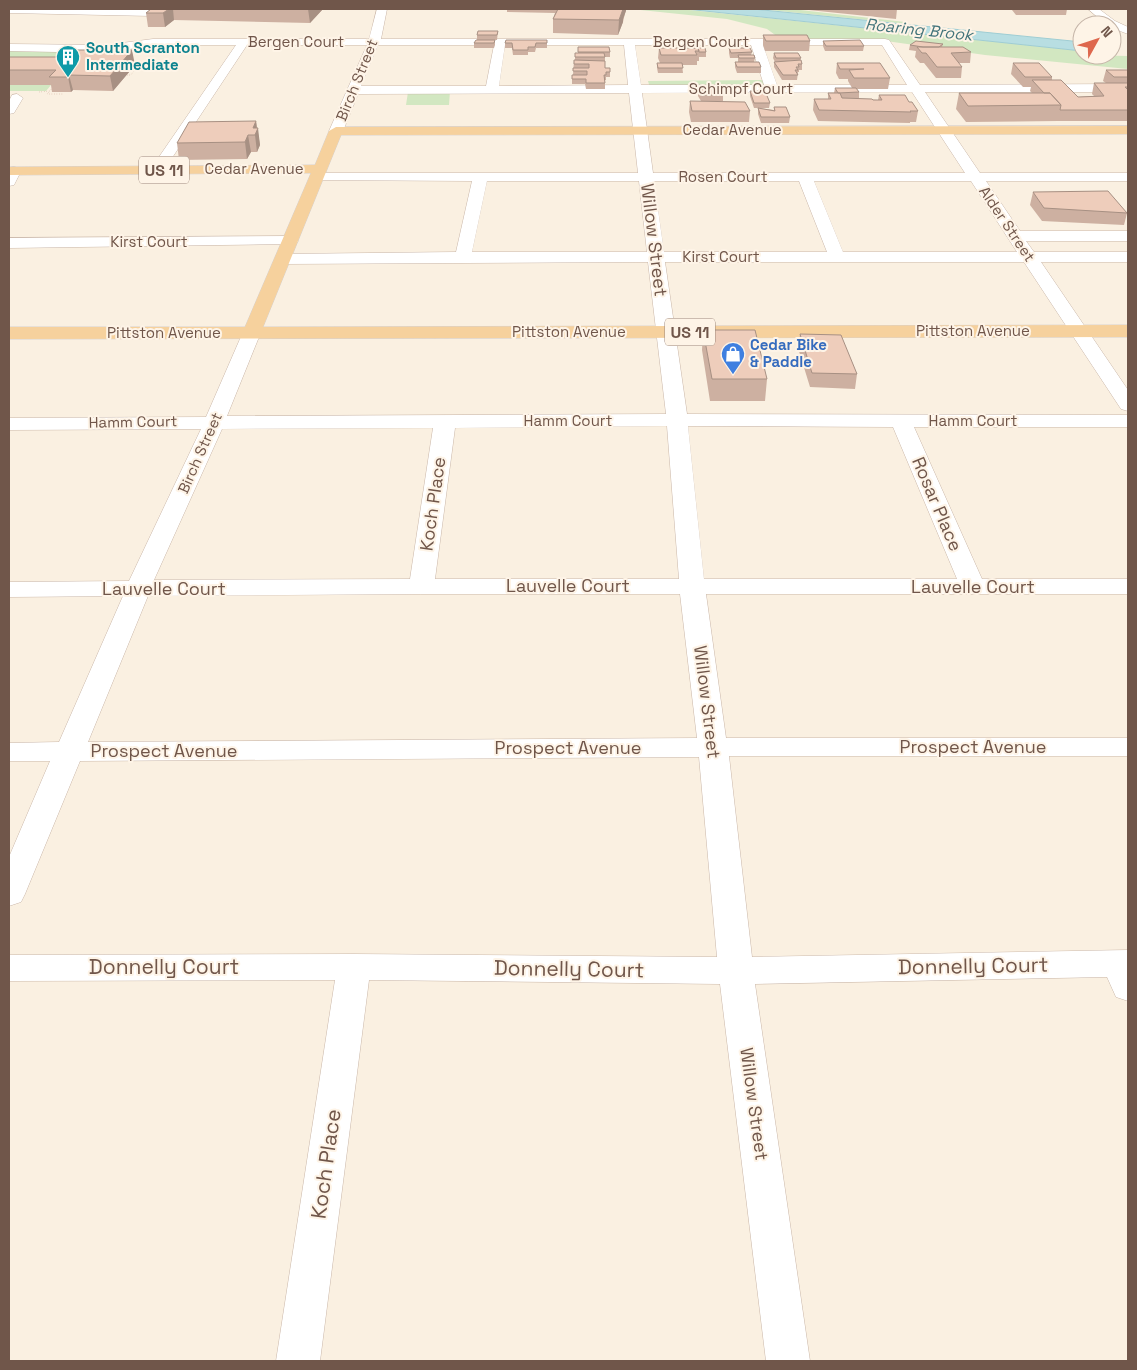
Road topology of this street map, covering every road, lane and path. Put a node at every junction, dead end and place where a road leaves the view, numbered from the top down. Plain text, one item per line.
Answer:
1 (382, 9) edge
2 (1093, 9) edge
3 (9, 10) edge
4 (152, 13) edge
5 (1128, 31) edge
6 (244, 42) junction
7 (374, 42) junction
8 (500, 42) junction
9 (629, 42) junction
10 (756, 42) junction
11 (885, 42) joint
12 (9, 48) edge
13 (55, 85) edge
14 (1128, 88) edge
15 (492, 89) junction
16 (635, 89) junction
17 (772, 89) junction
18 (916, 89) junction
19 (353, 90) junction
20 (34, 92) edge
21 (50, 92) junction
22 (64, 94) edge
23 (13, 98) edge
24 (9, 110) edge
25 (640, 130) junction
26 (944, 130) junction
27 (1128, 130) edge
28 (336, 131) junction
29 (157, 170) junction
30 (319, 173) junction
31 (11, 175) edge
32 (480, 177) junction
33 (646, 177) junction
34 (805, 177) junction
35 (975, 177) junction
36 (1128, 177) edge
37 (1015, 236) junction
38 (1128, 236) edge
39 (290, 241) junction
40 (9, 243) edge
41 (656, 256) junction
42 (1029, 256) junction
43 (463, 257) junction
44 (837, 257) junction
45 (1128, 257) edge
46 (283, 259) junction
47 (1079, 331) junction
48 (1128, 331) edge
49 (252, 332) junction
50 (666, 332) junction
51 (9, 333) edge
52 (1128, 405) edge
53 (677, 420) junction
54 (900, 420) junction
55 (215, 421) junction
56 (445, 421) junction
57 (1128, 421) edge
58 (9, 424) edge
59 (421, 586) junction
60 (692, 587) junction
61 (973, 587) junction
62 (1128, 587) edge
63 (9, 589) edge
64 (138, 589) junction
65 (713, 747) junction
66 (1128, 747) edge
67 (9, 752) edge
68 (69, 752) junction
69 (9, 894) edge
70 (354, 966) junction
71 (9, 968) edge
72 (736, 971) junction
73 (1125, 971) edge
74 (298, 1361) edge
75 (788, 1361) edge

1 - 7 street, Birch Street
2 - 5 street
3 - 4 street
6 - 7 street, Bergen Court
6 - 12 street, Bergen Court
6 - 29 street
7 - 8 street, Bergen Court
7 - 19 street, Birch Street
8 - 9 street, Bergen Court
8 - 15 street
9 - 10 street, Bergen Court
9 - 16 street, Willow Street
10 - 11 street, Bergen Court
10 - 17 street
11 - 18 street, Alder Street
13 - 21 path
14 - 18 street, Schimpf Court
15 - 16 street, Schimpf Court
15 - 19 street, Schimpf Court
16 - 17 street, Schimpf Court
16 - 25 street, Willow Street
17 - 18 street, Schimpf Court
18 - 26 street, Alder Street
19 - 28 street, Birch Street
20 - 21 path
21 - 22 path
23 - 24 street
25 - 26 main road, Cedar Avenue
25 - 28 main road, Cedar Avenue
25 - 33 street, Willow Street
26 - 27 main road, Cedar Avenue
26 - 35 street, Alder Street
28 - 30 main road, Birch Street
29 - 30 main road, Cedar Avenue / US 11
29 - 31 main road, Cedar Avenue / US 11
30 - 32 street, Rosen Court
30 - 39 main road, Birch Street
32 - 33 street, Rosen Court
32 - 43 street
33 - 34 street, Rosen Court
33 - 41 street, Willow Street
34 - 35 street, Rosen Court
34 - 44 street
35 - 36 street, Rosen Court
35 - 37 street, Alder Street
37 - 38 street
37 - 42 street, Alder Street
39 - 40 street, Kirst Court
39 - 46 main road, Birch Street
41 - 43 street, Kirst Court
41 - 44 street, Kirst Court
41 - 50 street, Willow Street
42 - 44 street, Kirst Court
42 - 45 street, Kirst Court
42 - 47 street, Alder Street
43 - 46 street, Kirst Court
46 - 49 main road, Birch Street
47 - 48 main road, Pittston Avenue / US 11
47 - 50 main road, Pittston Avenue / US 11
47 - 52 street, Alder Street
49 - 50 main road, Pittston Avenue / US 11
49 - 51 main road, Pittston Avenue
49 - 55 street, Birch Street
50 - 53 street, Willow Street
53 - 54 street, Hamm Court
53 - 56 street, Hamm Court
53 - 60 street, Willow Street
54 - 57 street, Hamm Court
54 - 61 street, Rosar Place
55 - 56 street, Hamm Court
55 - 58 street, Hamm Court
55 - 64 street, Birch Street
56 - 59 street, Koch Place
59 - 60 street, Lauvelle Court
59 - 64 street, Lauvelle Court
60 - 61 street, Lauvelle Court
60 - 65 street, Willow Street
61 - 62 street, Lauvelle Court
63 - 64 street, Lauvelle Court
64 - 68 street, Birch Street
65 - 66 street, Prospect Avenue
65 - 68 street, Prospect Avenue
65 - 72 street, Willow Street
67 - 68 street, Prospect Avenue
68 - 69 street, Birch Street
70 - 71 street, Donnelly Court
70 - 72 street, Donnelly Court
70 - 74 street, Koch Place
72 - 73 street, Donnelly Court
72 - 75 street, Willow Street

